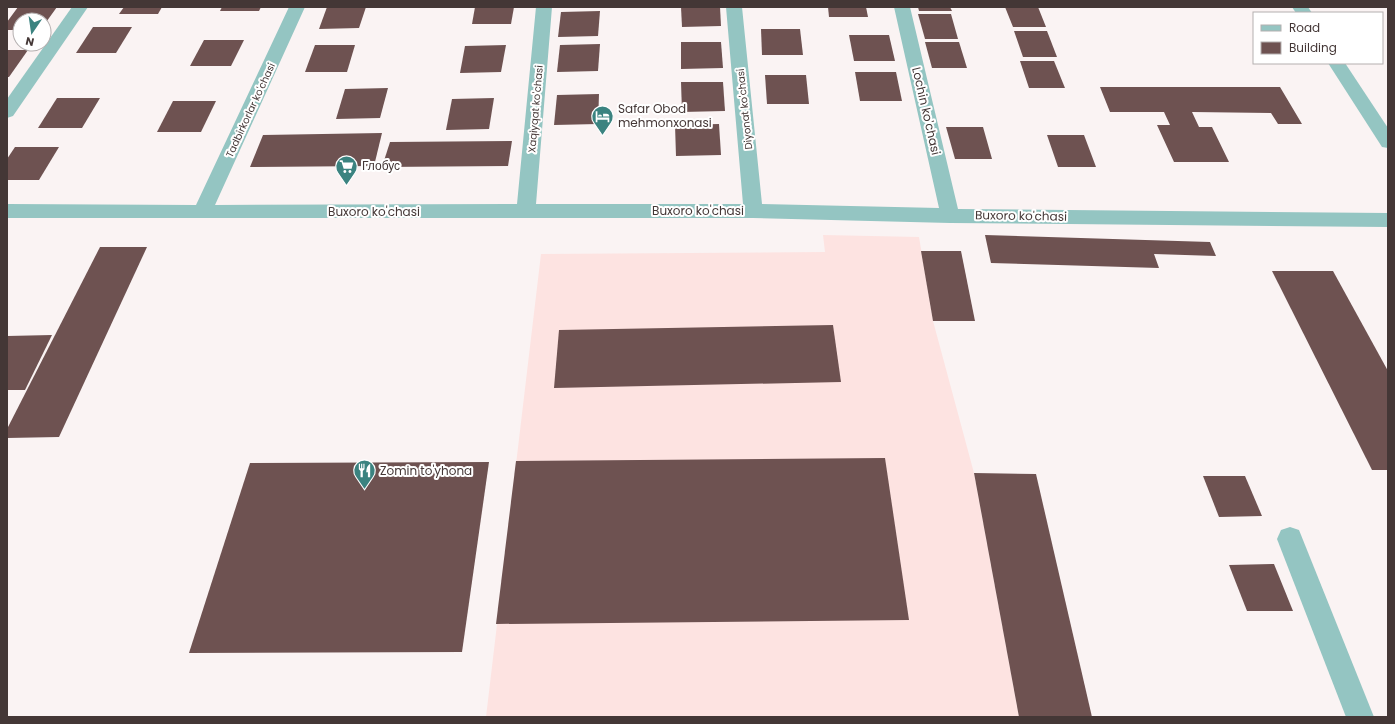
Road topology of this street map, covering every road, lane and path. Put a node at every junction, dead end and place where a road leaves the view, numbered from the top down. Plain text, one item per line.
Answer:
1 (80, 7) edge
2 (297, 7) edge
3 (544, 7) edge
4 (734, 7) edge
5 (902, 7) edge
6 (1337, 64) edge
7 (7, 112) edge
8 (1388, 142) edge
9 (7, 211) edge
10 (526, 211) junction
11 (753, 211) junction
12 (202, 212) junction
13 (950, 216) junction
14 (1388, 220) edge
15 (1290, 539) dead end
16 (1360, 717) edge

1 - 7 street
2 - 12 street, Tadbirkorlar ko'chasi
3 - 10 street, Xaqiyqat ko'chasi
4 - 11 street, Diyonat ko'chasi
5 - 13 street, Lochin ko'chasi
6 - 8 street
9 - 12 street, Buxoro ko'chasi
10 - 11 street, Buxoro ko'chasi
10 - 12 street, Buxoro ko'chasi
11 - 13 street, Buxoro ko'chasi
13 - 14 street, Buxoro ko'chasi
15 - 16 street

